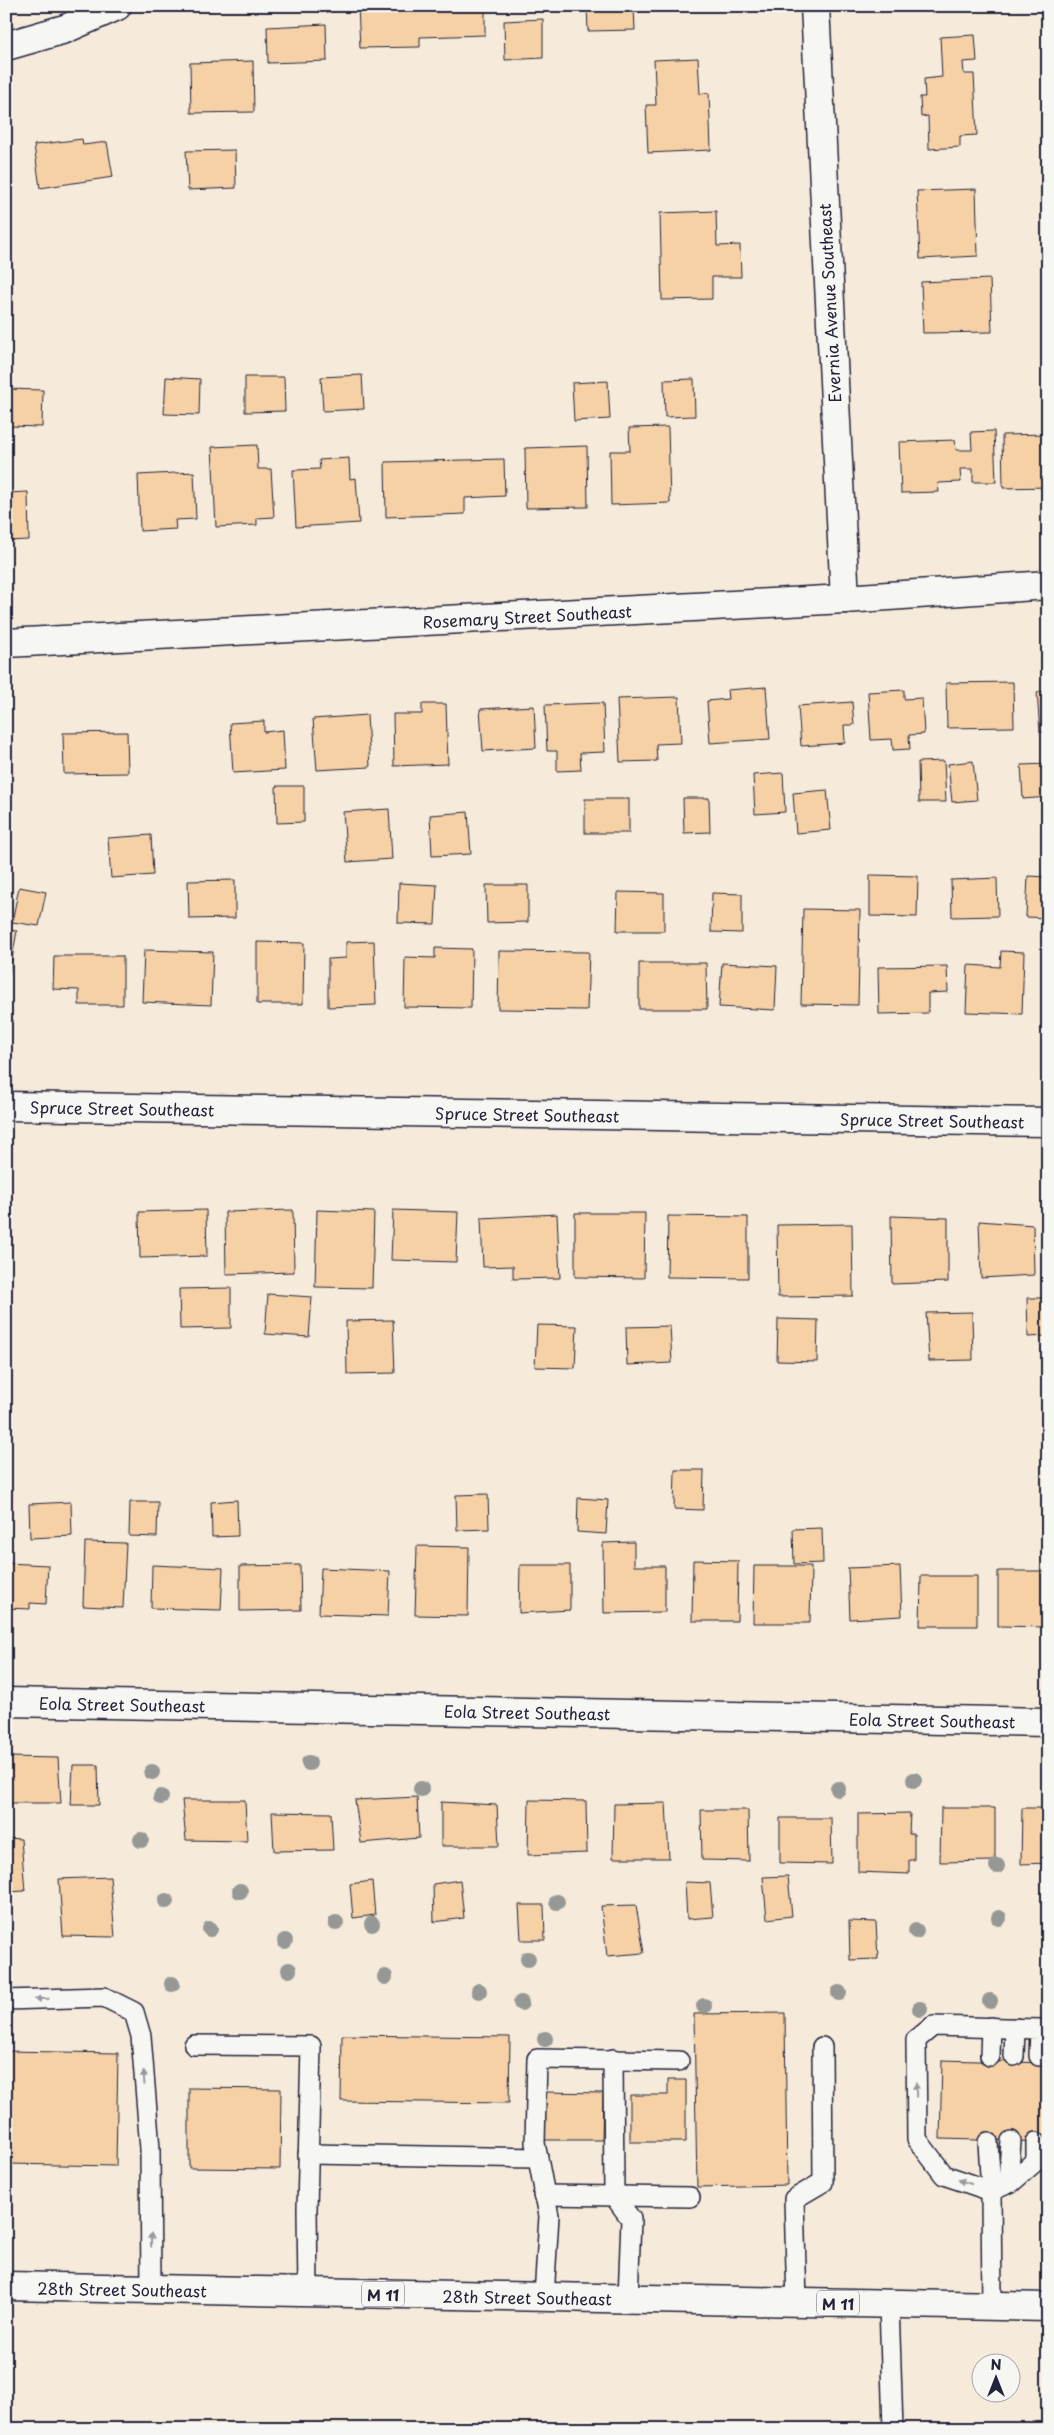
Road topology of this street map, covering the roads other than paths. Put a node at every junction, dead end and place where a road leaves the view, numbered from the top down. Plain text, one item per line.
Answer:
1 (117, 6) edge
2 (815, 6) edge
3 (6, 46) edge
4 (1048, 585) edge
5 (845, 599) junction
6 (6, 643) edge
7 (6, 1106) edge
8 (1048, 1122) edge
9 (6, 1702) edge
10 (1048, 1722) edge
11 (6, 2000) edge
12 (991, 2027) junction
13 (1015, 2028) junction
14 (194, 2045) dead end
15 (822, 2047) dead end
16 (990, 2056) dead end
17 (1014, 2056) dead end
18 (1039, 2056) dead end
19 (613, 2059) junction
20 (679, 2061) dead end
21 (988, 2142) dead end
22 (1012, 2142) dead end
23 (1036, 2142) dead end
24 (308, 2154) junction
25 (538, 2158) junction
26 (1008, 2184) junction
27 (991, 2191) junction
28 (543, 2195) junction
29 (614, 2196) junction
30 (690, 2197) dead end
31 (6, 2286) edge
32 (151, 2289) junction
33 (308, 2293) junction
34 (544, 2297) junction
35 (628, 2299) junction
36 (797, 2302) junction
37 (889, 2304) junction
38 (992, 2306) junction
39 (1048, 2307) edge
40 (893, 2429) edge

1 - 3 street
2 - 5 street, Evernia Avenue Southeast
4 - 5 street, Rosemary Street Southeast
5 - 6 street, Rosemary Street Southeast
7 - 8 street, Spruce Street Southeast
9 - 10 street, Eola Street Southeast
32 -> 11 lane
12 - 13 lane
12 - 16 lane
27 -> 12 lane
13 - 17 lane
13 - 18 lane
14 - 24 lane
15 - 36 lane
19 - 20 lane
19 - 25 lane
19 - 29 lane
21 - 27 lane
22 - 26 lane
23 - 26 lane
24 - 25 lane
24 - 33 lane
25 - 28 lane
26 - 27 lane
27 - 38 lane
28 - 29 lane
28 - 34 lane
29 - 30 lane
29 - 35 lane
31 - 32 street, 28th Street Southeast / M 11
32 - 33 street, 28th Street Southeast / M 11
33 - 34 street, 28th Street Southeast / M 11
34 - 35 street, 28th Street Southeast / M 11
35 - 36 street, 28th Street Southeast / M 11
36 - 37 street, 28th Street Southeast / M 11
37 - 38 street, 28th Street Southeast / M 11
37 - 40 lane
38 - 39 street, 28th Street Southeast / M 11

